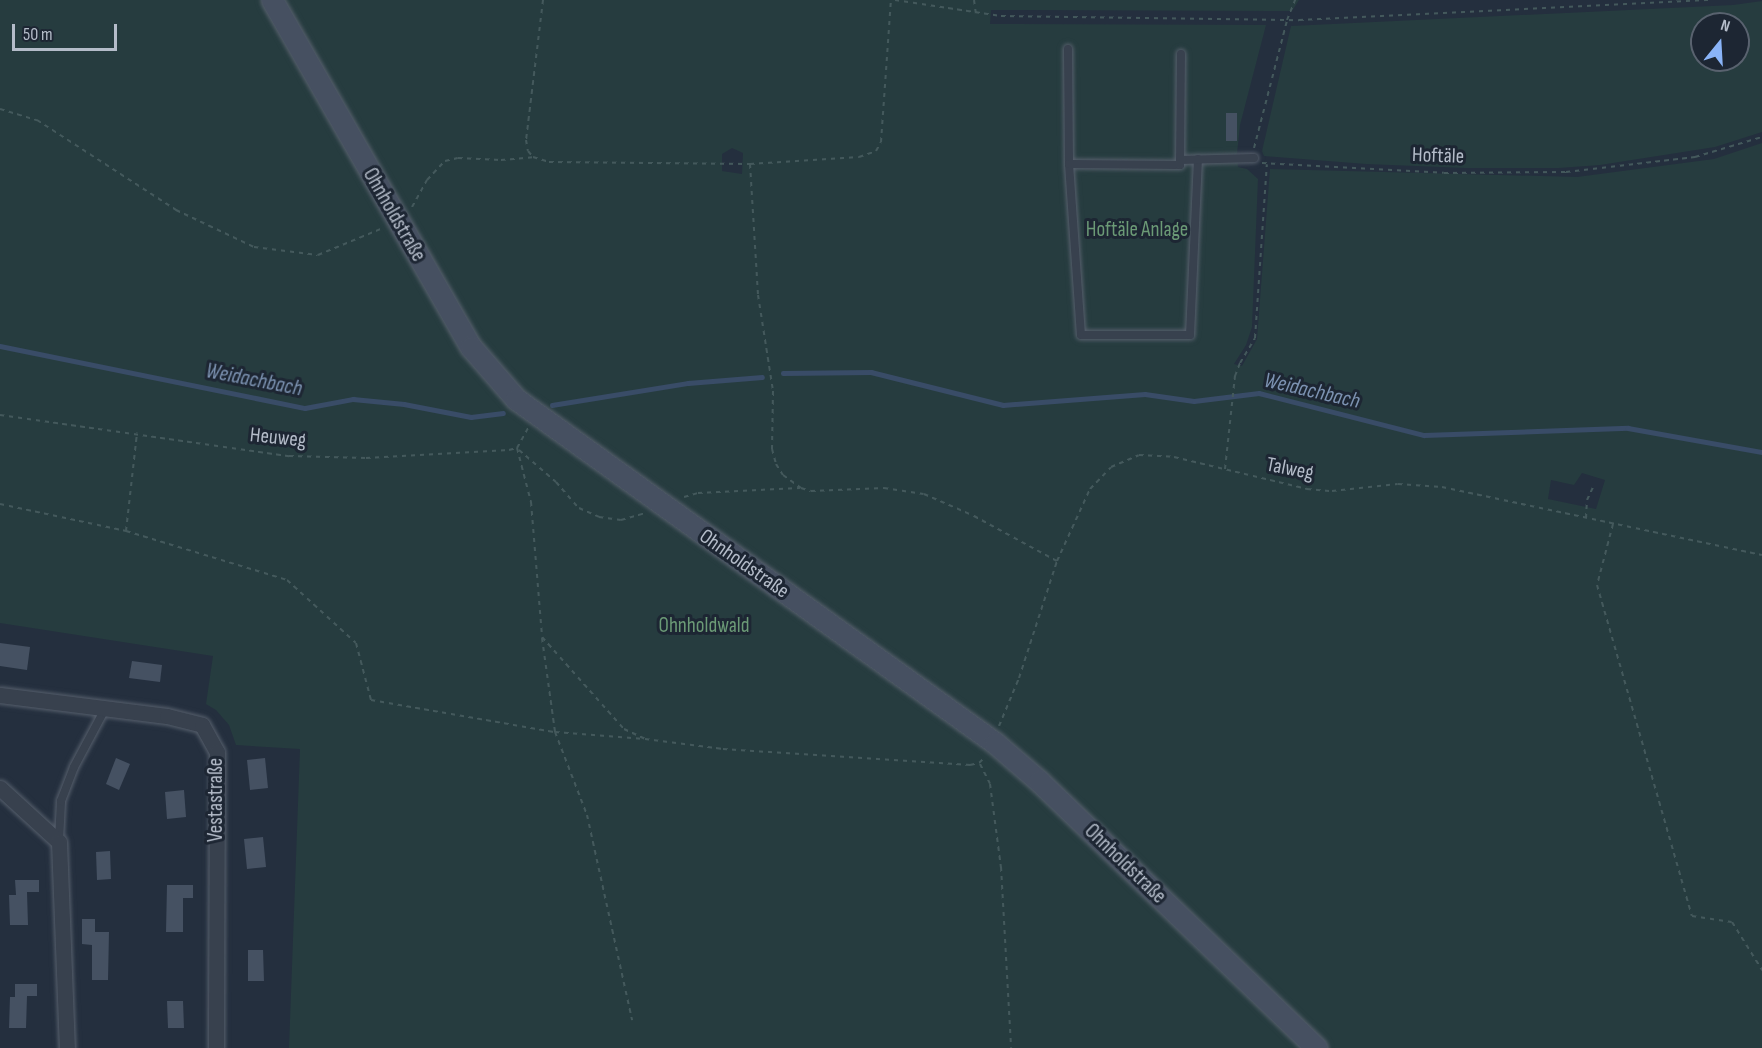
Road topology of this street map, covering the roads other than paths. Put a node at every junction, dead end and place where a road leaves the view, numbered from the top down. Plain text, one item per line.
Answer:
1 (272, 0) edge
2 (1068, 49) dead end
3 (1180, 54) dead end
4 (1254, 158) road end
5 (1198, 159) junction
6 (1180, 160) junction
7 (1069, 164) junction
8 (0, 694) edge
9 (105, 709) junction
10 (0, 788) edge
11 (59, 842) junction
12 (66, 1048) edge
13 (216, 1048) edge
14 (1316, 1048) edge

1 - 14 main road, Ohnholdstraße
2 - 7 lane
3 - 6 lane
4 - 5 lane
5 - 6 lane
5 - 7 lane
6 - 7 lane
8 - 9 street, Vestastraße
9 - 11 lane
9 - 13 street, Vestastraße
10 - 11 street
11 - 12 street

